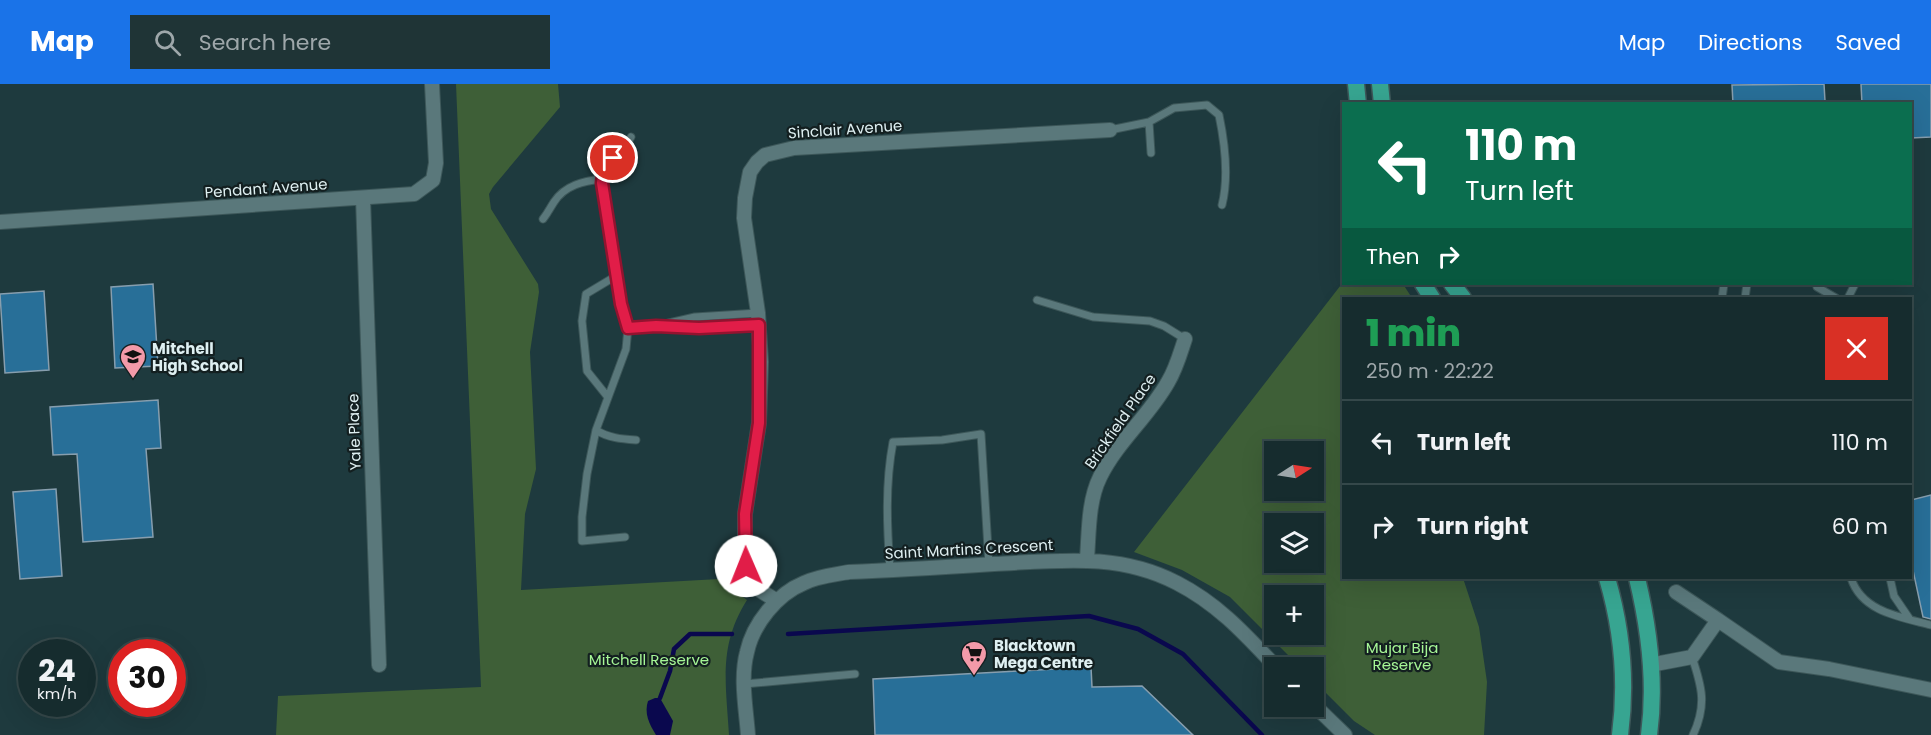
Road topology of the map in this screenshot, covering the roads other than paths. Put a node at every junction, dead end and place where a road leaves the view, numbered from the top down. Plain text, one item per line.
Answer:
1 (432, 84) edge
2 (1356, 84) edge
3 (1380, 84) edge
4 (1358, 102) edge
5 (1382, 102) edge
6 (1149, 122) junction
7 (1110, 130) joint
8 (631, 137) dead end
9 (1151, 153) dead end
10 (602, 179) junction
11 (363, 198) junction
12 (1222, 205) dead end
13 (543, 219) dead end
14 (0, 222) edge
15 (616, 276) junction
16 (1453, 285) edge
17 (1818, 285) edge
18 (1462, 297) edge
19 (1834, 297) edge
20 (1036, 300) dead end
21 (759, 319) junction
22 (656, 326) junction
23 (628, 328) junction
24 (1185, 339) joint
25 (607, 396) junction
26 (596, 430) junction
27 (636, 440) dead end
28 (625, 537) dead end
29 (1087, 559) junction
30 (989, 565) junction
31 (890, 570) junction
32 (1607, 579) edge
33 (1637, 579) edge
34 (1851, 579) edge
35 (1890, 579) edge
36 (1676, 592) dead end
37 (777, 601) junction
38 (1910, 619) junction
39 (1718, 620) junction
40 (1931, 625) edge
41 (1267, 657) edge
42 (1692, 657) junction
43 (379, 665) dead end
44 (1650, 665) junction
45 (855, 674) dead end
46 (744, 684) junction
47 (1931, 690) edge
48 (1324, 715) edge
49 (748, 735) edge
50 (1345, 735) edge
51 (1620, 735) edge
52 (1649, 735) edge
53 (1693, 735) edge

1 - 11 street, Pendant Avenue
2 - 4 main road
3 - 5 main road
6 - 7 lane
6 - 9 lane
6 - 12 lane
7 - 21 street, Sinclair Avenue
8 - 10 lane
10 - 13 lane
10 - 15 lane
11 - 14 street, Pendant Avenue
11 - 43 street, Yale Place
15 - 23 lane
15 - 25 lane
16 - 18 main road
17 - 19 lane
20 - 24 lane
21 - 22 lane
21 - 22 lane
21 - 37 street, Sinclair Avenue
22 - 23 lane
23 - 25 lane
24 - 29 street, Brickfield Place
25 - 26 lane
26 - 27 lane
26 - 28 lane
29 - 30 street, Saint Martins Crescent
29 - 41 street, Saint Martins Crescent
30 - 31 street, Saint Martins Crescent
30 - 31 lane
31 - 37 street, Saint Martins Crescent
32 - 51 main road
33 - 44 main road
34 - 38 lane
35 - 38 lane
36 - 39 street
37 - 46 street, Saint Martins Crescent
38 - 40 lane
39 - 42 street
39 - 47 street
42 - 44 street
42 - 53 lane
44 - 52 main road
45 - 46 lane
46 - 49 street, Saint Martins Crescent
48 - 50 street

